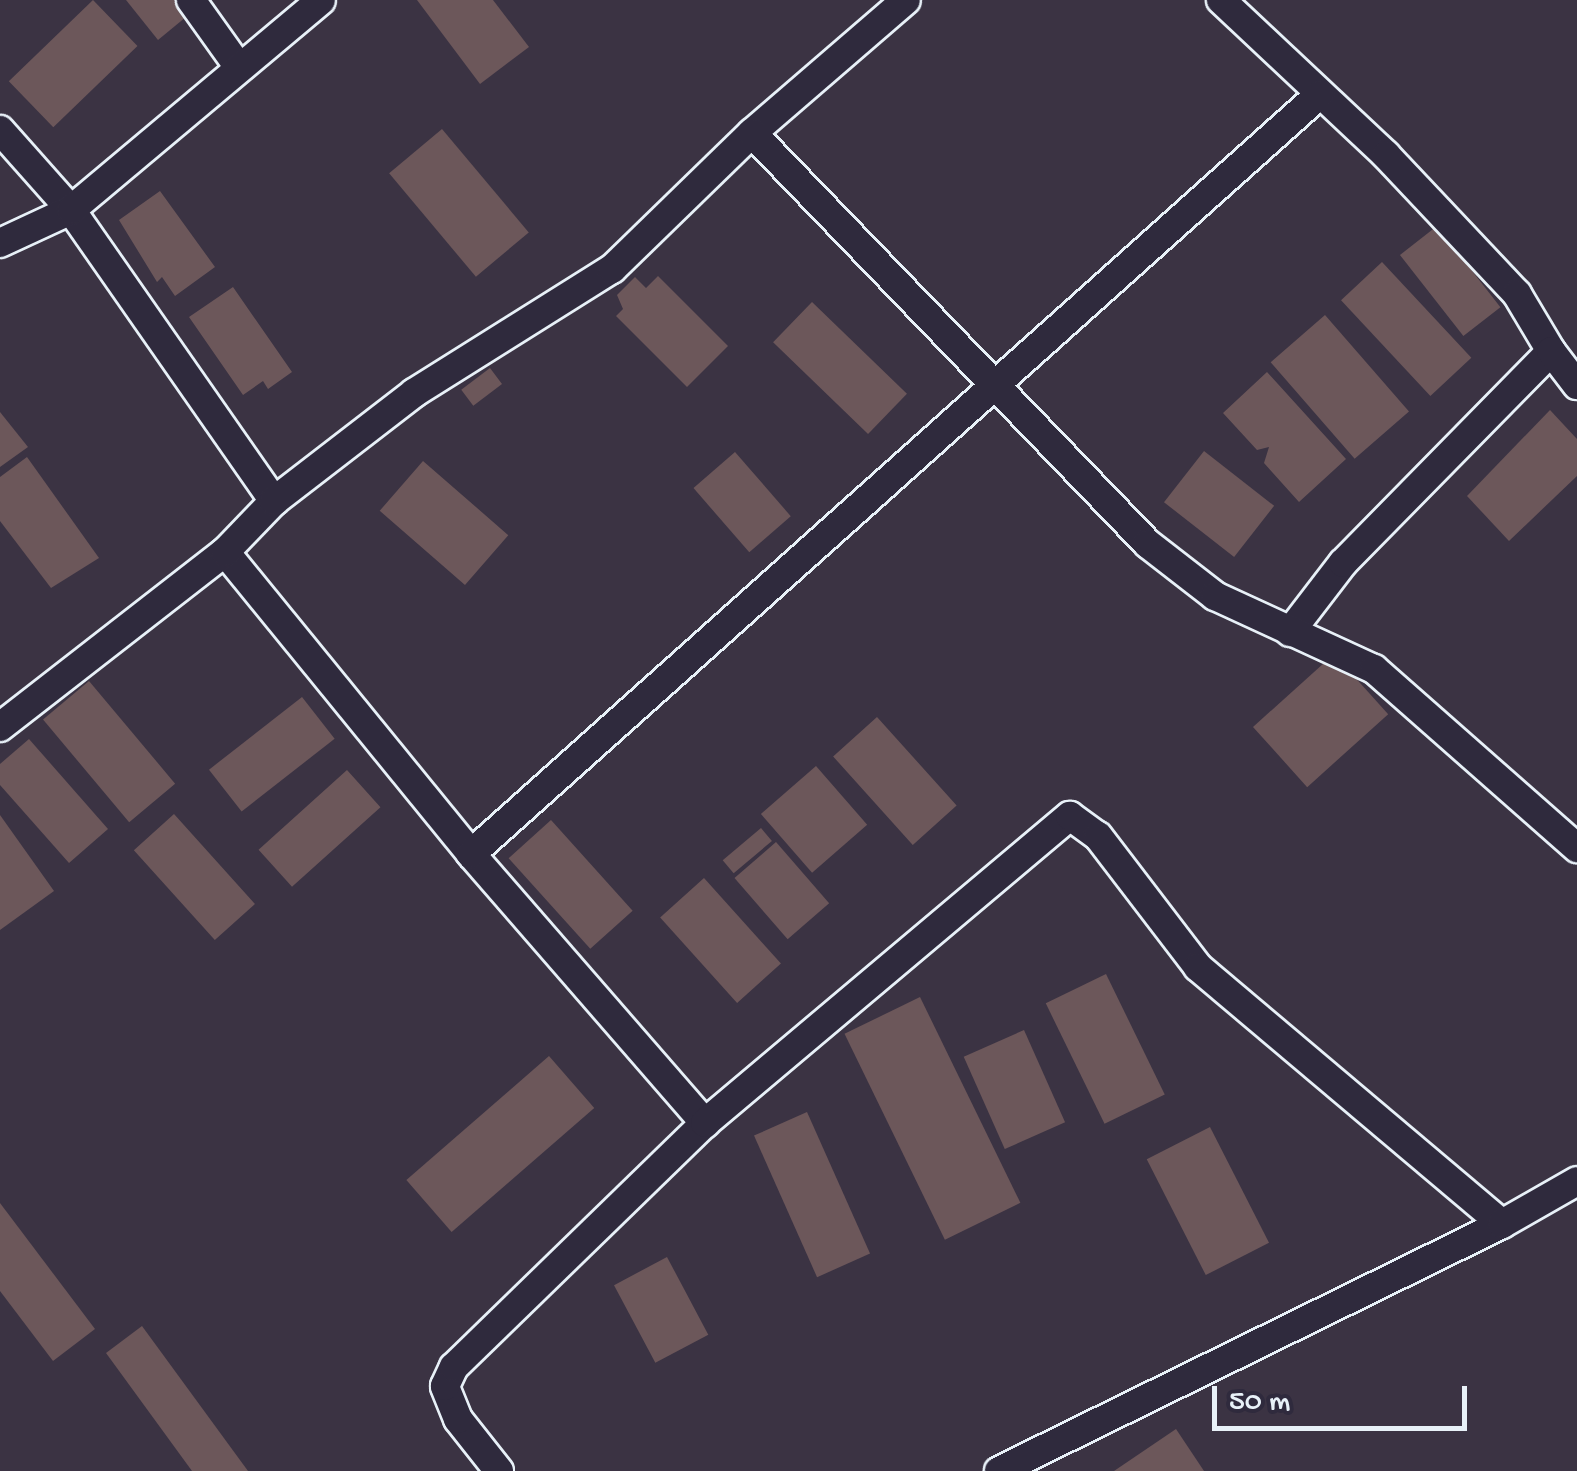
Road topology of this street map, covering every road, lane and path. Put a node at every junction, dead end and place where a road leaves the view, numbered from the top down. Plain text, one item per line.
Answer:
1 (191, 0) edge
2 (321, 0) edge
3 (906, 0) edge
4 (1221, 0) edge
5 (238, 66) junction
6 (1320, 94) junction
7 (0, 130) edge
8 (752, 133) junction
9 (70, 210) junction
10 (0, 243) edge
11 (1551, 351) junction
12 (1577, 385) edge
13 (1000, 386) junction
14 (274, 502) junction
15 (224, 552) junction
16 (1290, 632) junction
17 (0, 727) edge
18 (1577, 848) edge
19 (471, 854) junction
20 (705, 1123) junction
21 (1577, 1181) edge
22 (1502, 1224) junction
23 (498, 1471) edge
24 (999, 1471) edge

1 - 5 street
2 - 5 street
3 - 8 street
4 - 6 street
5 - 9 street
6 - 11 street
6 - 13 street
7 - 9 street
8 - 13 street
8 - 14 street
9 - 10 street
9 - 14 street
11 - 12 street
11 - 16 street
13 - 16 street
13 - 19 street
14 - 15 street
15 - 17 street
15 - 19 street
16 - 18 street
19 - 20 street
20 - 22 street
20 - 23 street
21 - 22 street
22 - 24 street

